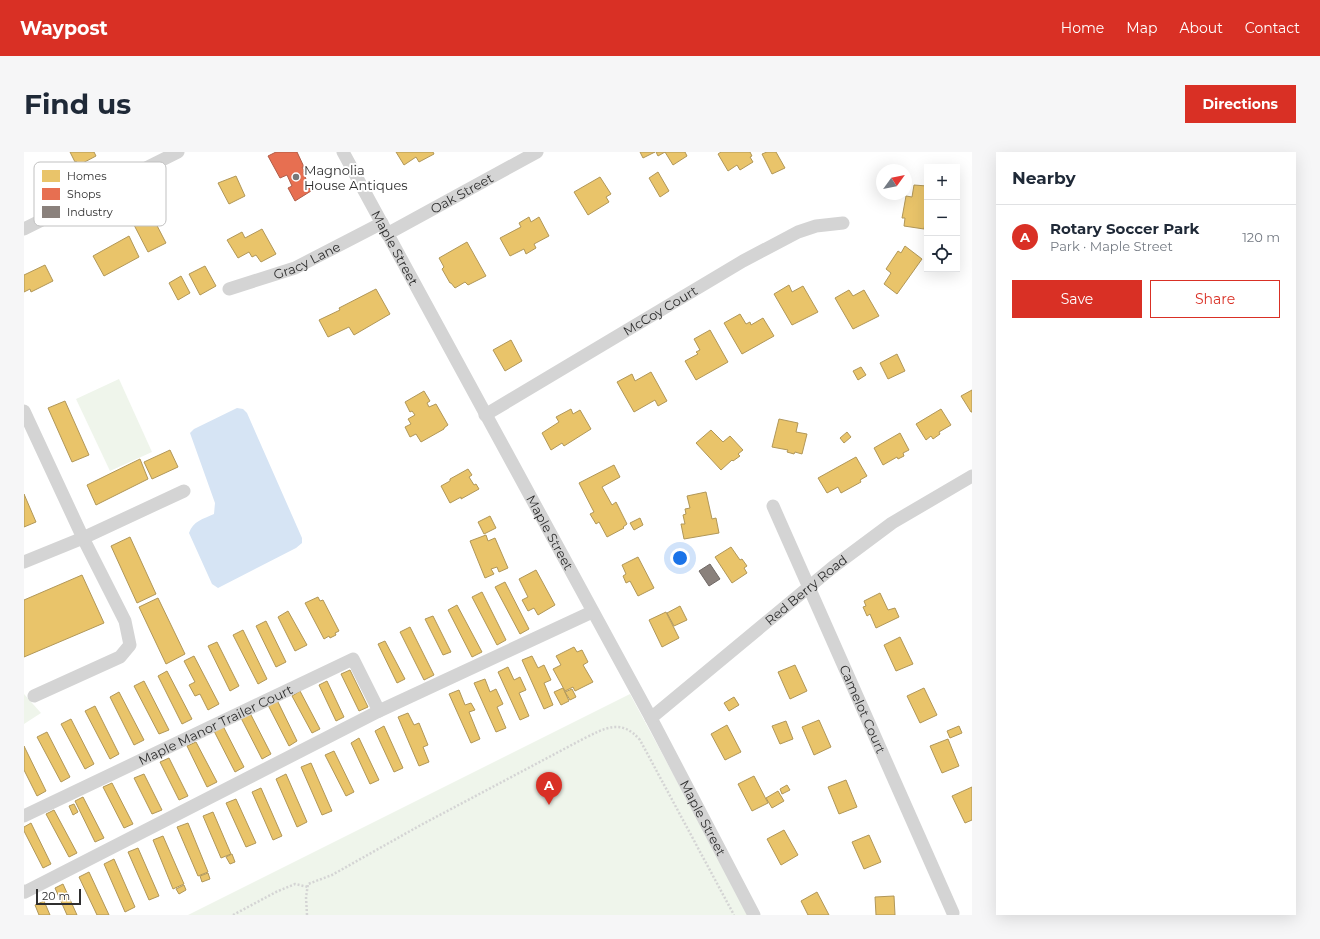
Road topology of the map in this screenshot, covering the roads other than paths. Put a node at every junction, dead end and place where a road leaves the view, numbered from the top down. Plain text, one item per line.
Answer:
1 (178, 152) edge
2 (343, 152) edge
3 (537, 152) edge
4 (158, 162) edge
5 (843, 223) dead end
6 (34, 224) edge
7 (384, 228) junction
8 (24, 229) edge
9 (229, 289) dead end
10 (24, 411) edge
11 (485, 415) junction
12 (29, 436) edge
13 (972, 476) edge
14 (184, 491) dead end
15 (773, 506) dead end
16 (83, 538) junction
17 (24, 562) edge
18 (809, 586) junction
19 (592, 612) junction
20 (34, 696) dead end
21 (379, 711) junction
22 (651, 718) junction
23 (24, 816) edge
24 (24, 891) edge
25 (953, 913) dead end
26 (754, 915) edge

1 - 4 street
2 - 7 street, Maple Street
3 - 7 street, Oak Street
5 - 11 street, McCoy Court
6 - 8 street
7 - 9 street, Gracy Lane
7 - 11 street, Maple Street
10 - 12 street
11 - 19 street, Maple Street
12 - 16 street
13 - 18 street, Red Berry Road
14 - 16 street
15 - 18 street, Camelot Court
16 - 17 street
16 - 20 street
18 - 22 street, Red Berry Road
18 - 25 street, Camelot Court
19 - 21 street
19 - 22 street, Maple Street
21 - 23 street, Maple Manor Trailer Court
21 - 24 street
22 - 26 street, Maple Street

